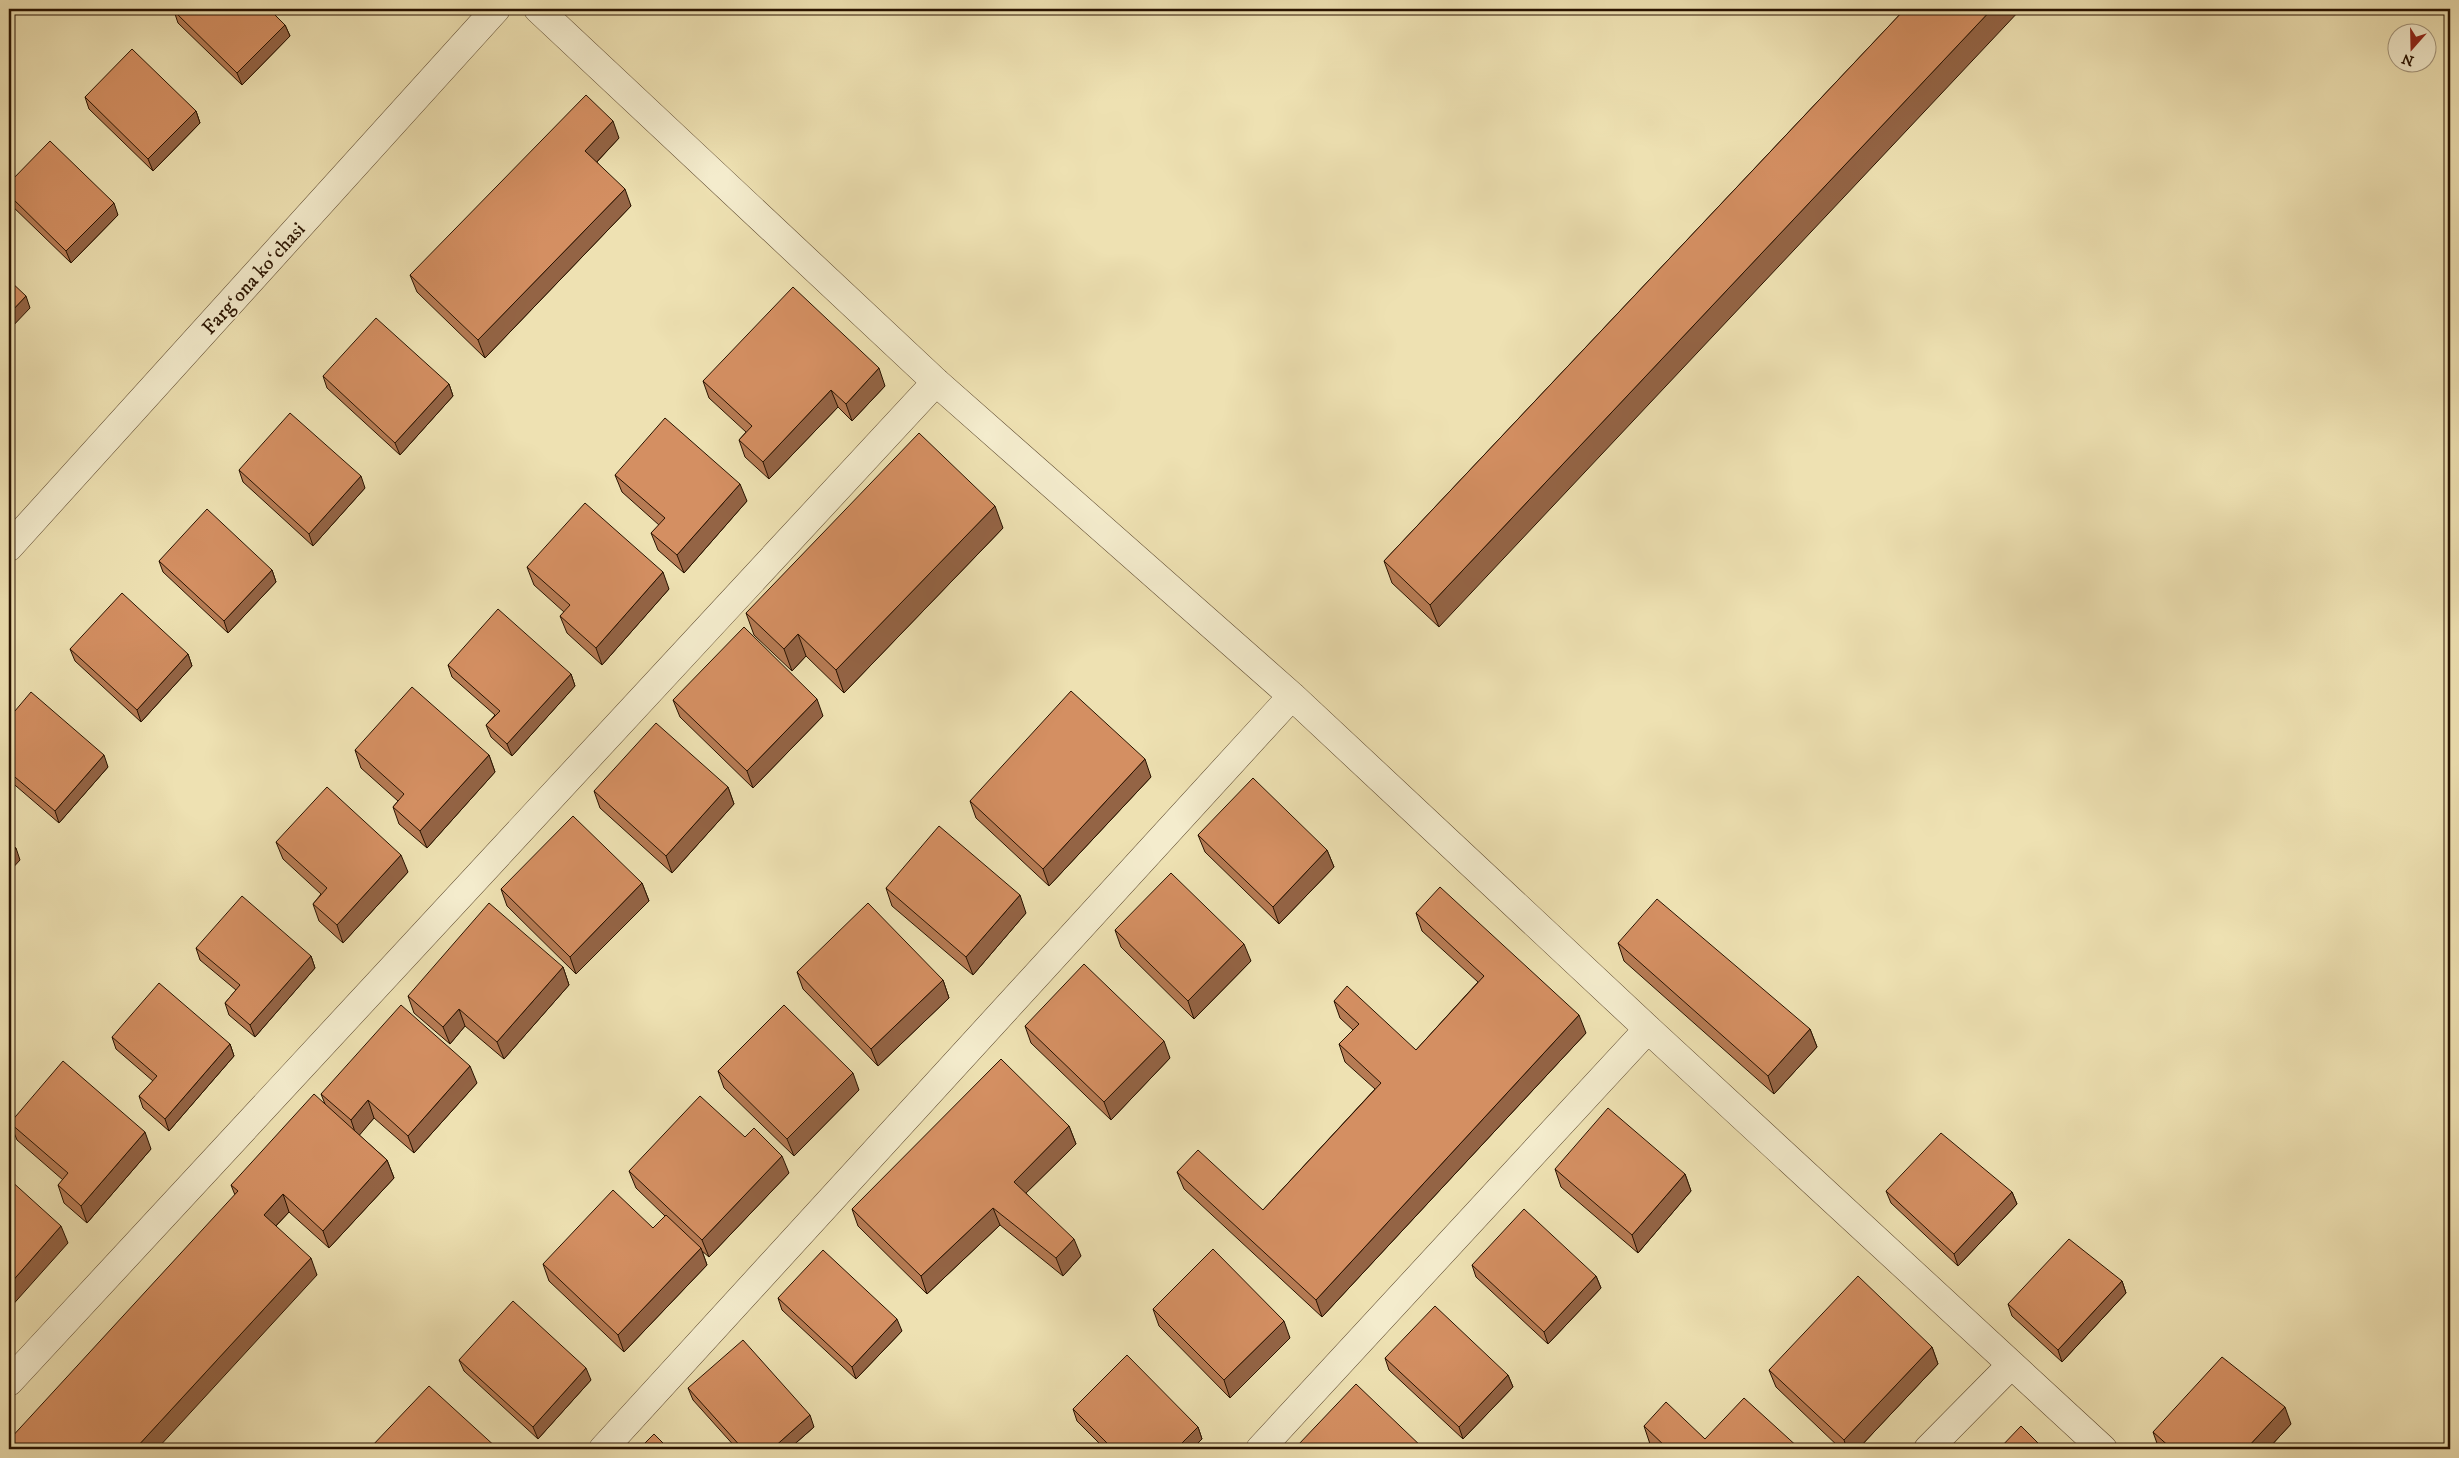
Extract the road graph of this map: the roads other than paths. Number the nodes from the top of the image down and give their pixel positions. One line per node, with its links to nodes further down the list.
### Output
1 (496, 9): 4 (street, Fargʻona koʻchasi)
2 (538, 9): 3 (street)
3 (936, 382): 5 (street); 8 (street)
4 (9, 546)
5 (1292, 696): 6 (street); 9 (street)
6 (1648, 1029): 7 (street); 10 (street)
7 (2011, 1365): 11 (street); 12 (street)
8 (9, 1382)
9 (603, 1449)
10 (1260, 1449)
11 (1928, 1449)
12 (2103, 1449)

